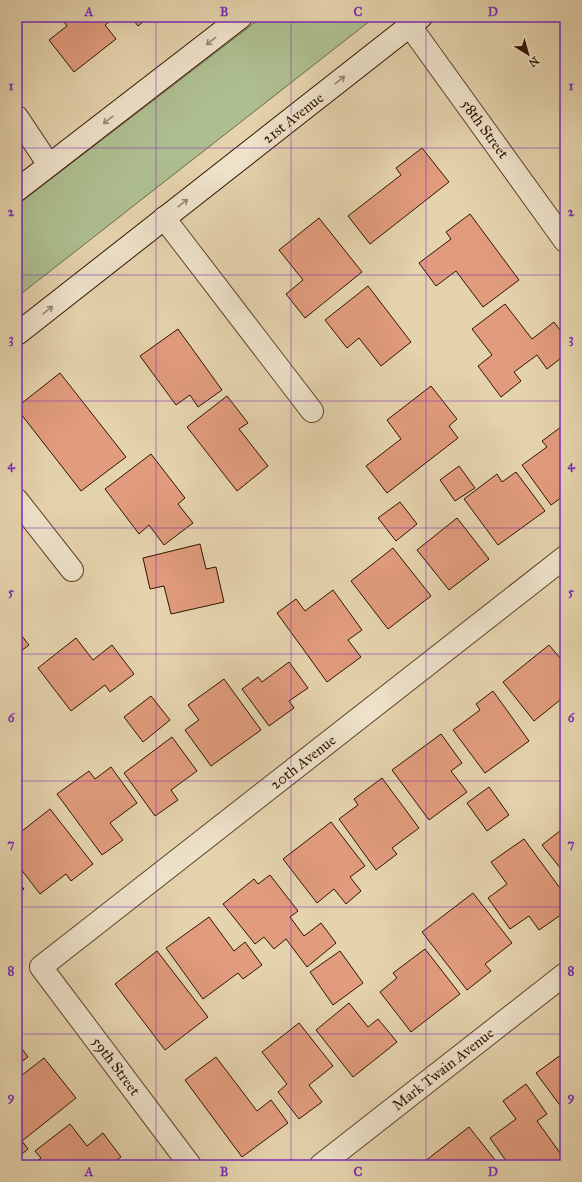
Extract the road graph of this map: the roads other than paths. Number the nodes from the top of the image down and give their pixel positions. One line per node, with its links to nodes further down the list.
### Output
1 (241, 17): 4 (street, one-way to 4)
2 (412, 20): 6 (street, 21st Avenue, one-way to 2); 7 (street, 58th Street)
3 (17, 117): 4 (street)
4 (49, 165): 5 (street)
5 (17, 190)
6 (164, 218): 8 (street, 21st Avenue, one-way to 6); 9 (street)
7 (565, 241)
8 (17, 334)
9 (312, 410)
10 (17, 500): 12 (street)
11 (565, 557): 13 (street, 20th Avenue)
12 (72, 570)
13 (42, 967): 15 (street, 59th Street)
14 (565, 974): 16 (street, Mark Twain Avenue)
15 (190, 1165)
16 (321, 1165)

